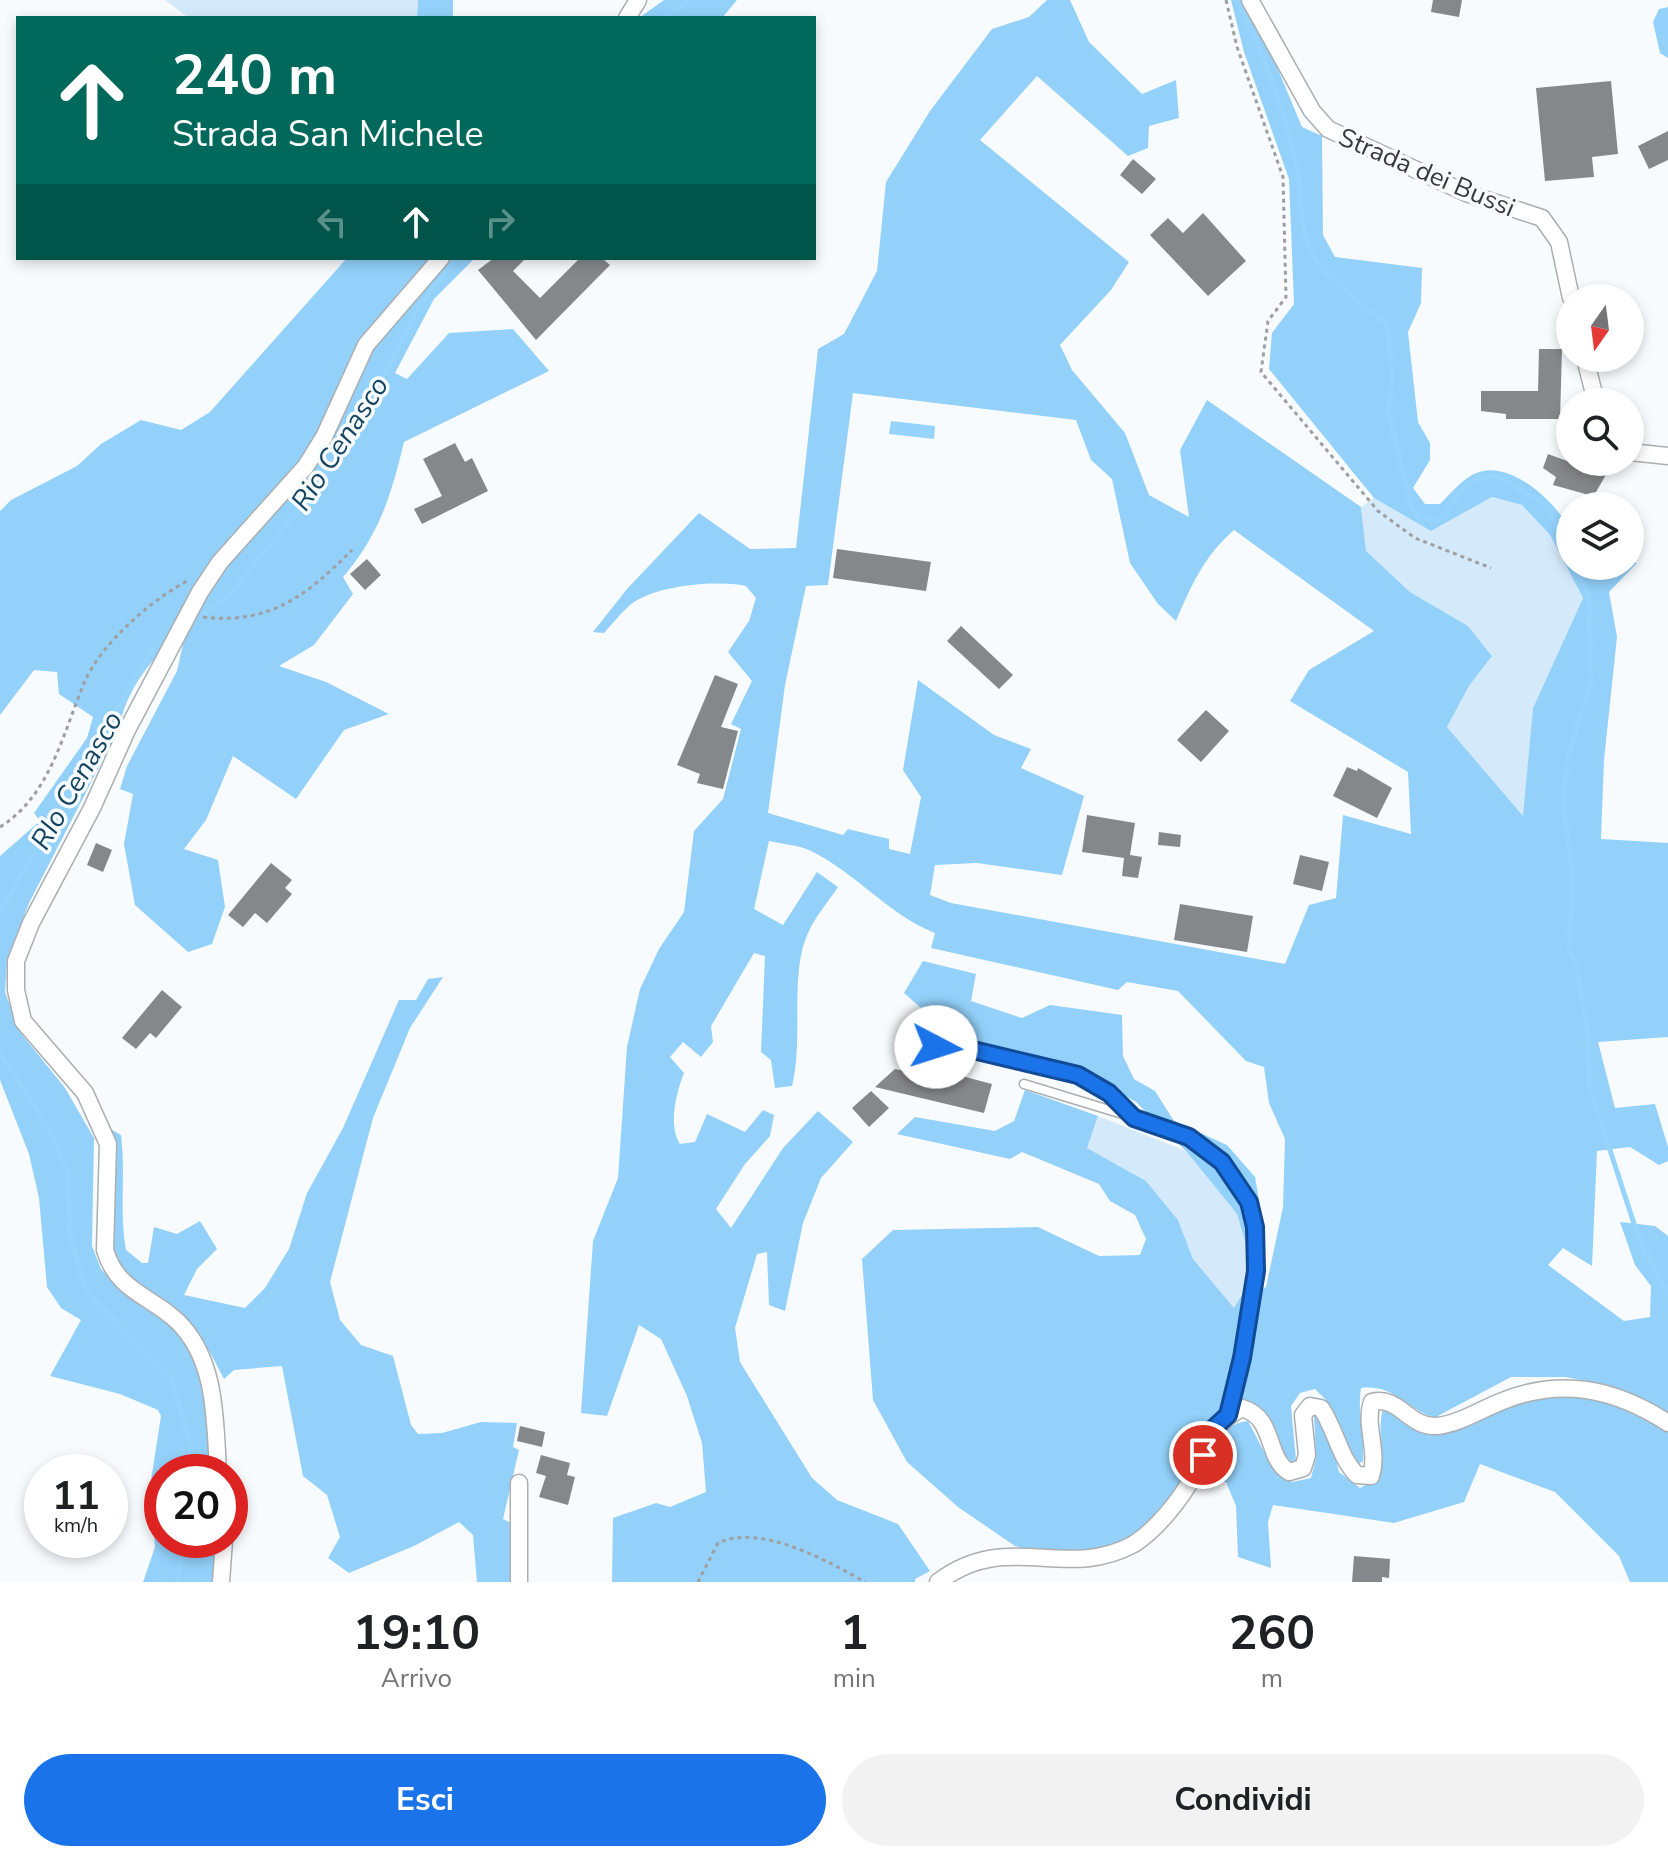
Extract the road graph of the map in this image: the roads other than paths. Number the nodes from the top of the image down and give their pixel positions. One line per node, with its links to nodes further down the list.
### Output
1 (1250, 0): 3 (street, Strada dei Bussi)
2 (439, 260): 11 (street)
3 (1568, 284)
4 (1644, 453): 5 (street)
5 (1668, 456)
6 (915, 1061): 8 (lane)
7 (1024, 1084): 8 (lane)
8 (1134, 1118): 9 (lane)
9 (1228, 1415): 10 (street); 16 (street)
10 (1668, 1423)
11 (217, 1454)
12 (519, 1483): 15 (street)
13 (223, 1558): 14 (street)
14 (221, 1582)
15 (519, 1582)
16 (938, 1582)

